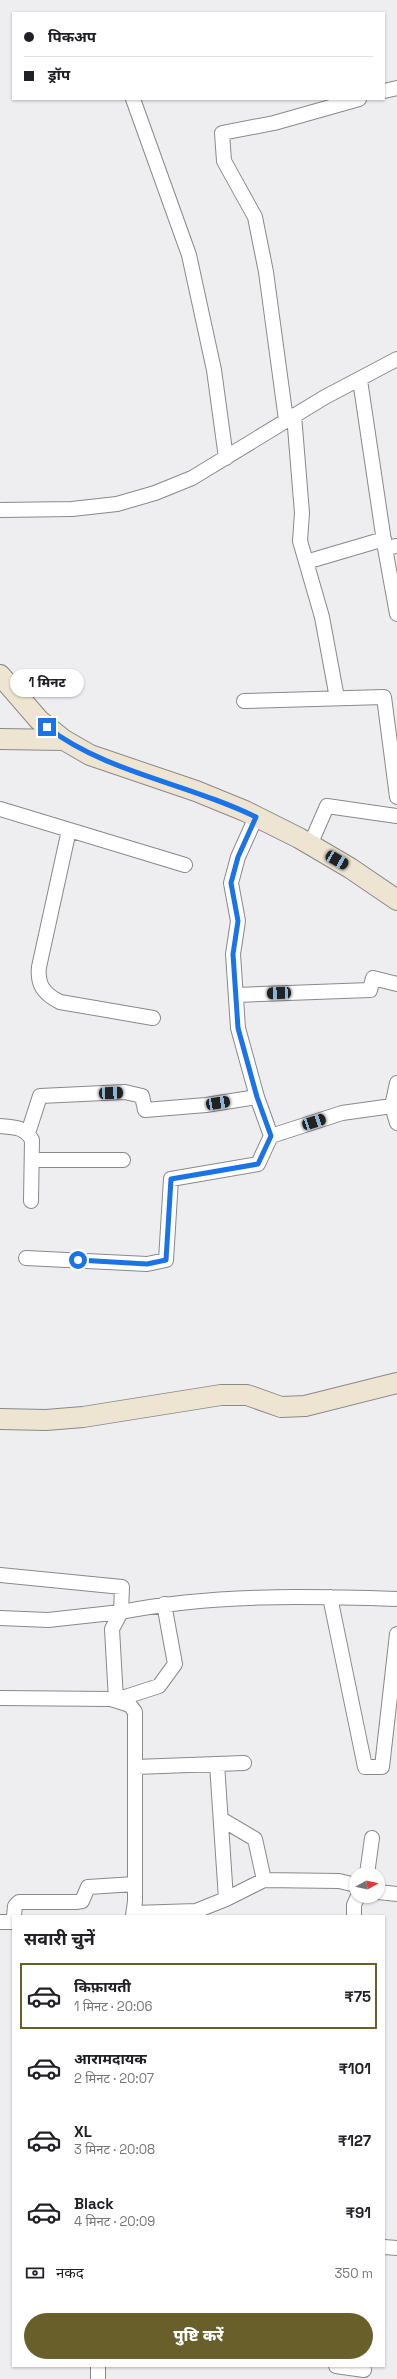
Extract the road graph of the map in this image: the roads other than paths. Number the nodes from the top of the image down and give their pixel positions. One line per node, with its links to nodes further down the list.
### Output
1 (397, 88): 2 (street)
2 (385, 91)
3 (133, 100): 8 (street)
4 (355, 100): 7 (street)
5 (397, 359): 6 (street)
6 (360, 380): 7 (street); 10 (street)
7 (290, 418): 8 (street); 11 (street)
8 (226, 458): 9 (street)
9 (0, 510)
10 (389, 544): 11 (street); 12 (street)
11 (306, 562): 14 (street)
12 (397, 614)
13 (0, 676): 17 (street)
14 (337, 698): 15 (street); 18 (street)
15 (244, 701)
16 (0, 739): 17 (street)
17 (64, 740): 21 (street)
18 (397, 797)
19 (0, 809): 22 (street)
20 (397, 816): 23 (street)
21 (256, 817): 23 (street); 27 (street)
22 (69, 830): 24 (street); 28 (street)
23 (310, 845): 25 (street)
24 (185, 865)
25 (397, 900)
26 (397, 984): 27 (street)
27 (236, 995): 30 (street)
28 (153, 1018)
29 (397, 1083): 31 (street)
30 (257, 1097): 34 (street); 35 (street)
31 (392, 1106): 32 (street); 35 (street)
32 (397, 1123)
33 (0, 1126): 34 (street)
34 (28, 1133): 36 (street)
35 (271, 1136): 39 (street)
36 (32, 1160): 37 (street); 38 (street)
37 (123, 1160)
38 (31, 1201)
39 (26, 1258)
40 (397, 1384): 41 (street)
41 (0, 1419)
42 (0, 1575): 46 (street)
43 (330, 1596): 44 (street); 45 (street); 48 (street)
44 (397, 1599)
45 (164, 1604): 46 (street); 50 (street)
46 (121, 1612): 47 (street); 50 (street)
47 (0, 1618)
48 (397, 1634)
49 (0, 1698): 50 (street)
50 (116, 1700): 53 (street)
51 (244, 1763): 52 (street)
52 (217, 1764): 53 (street); 54 (street)
53 (135, 1767): 58 (street)
54 (220, 1819): 57 (street); 62 (street)
55 (372, 1838): 56 (street)
56 (368, 1867)
57 (264, 1880): 59 (street); 62 (street)
58 (135, 1884): 64 (street); 65 (street)
59 (349, 1884)
60 (385, 1893): 61 (street)
61 (397, 1894)
62 (226, 1899): 64 (street)
63 (355, 1903): 66 (street)
64 (134, 1914)
65 (14, 1915)
66 (354, 1915)
67 (0, 1922): 68 (street)
68 (12, 1922)
69 (385, 2247): 70 (street)
70 (397, 2248)
71 (98, 2367): 74 (street)
72 (341, 2367): 73 (street)
73 (364, 2372)
74 (98, 2379)

